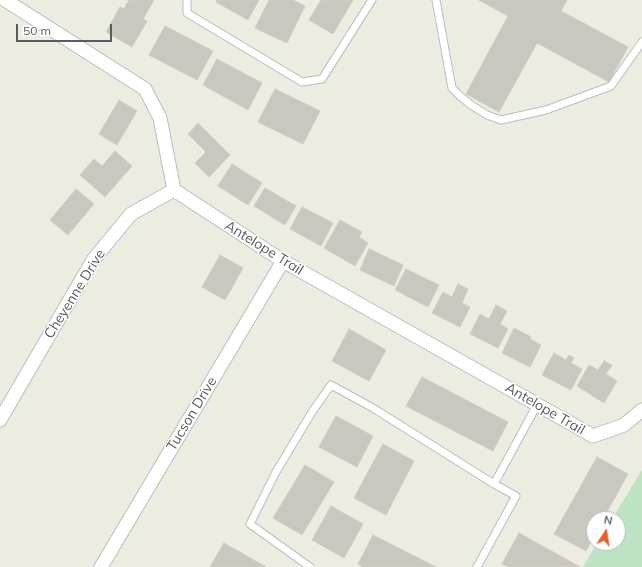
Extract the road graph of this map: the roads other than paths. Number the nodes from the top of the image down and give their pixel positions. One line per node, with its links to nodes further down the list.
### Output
1 (5, 0): 6 (street)
2 (187, 0): 3 (lane)
3 (372, 0)
4 (436, 0): 5 (lane)
5 (642, 42)
6 (174, 190): 7 (street, Antelope Trail); 10 (street, Cheyenne Drive)
7 (283, 261): 8 (street, Antelope Trail); 12 (street, Tucson Drive)
8 (537, 405): 9 (street, Antelope Trail); 11 (lane)
9 (642, 410)
10 (0, 420)
11 (494, 484): 13 (lane); 14 (lane)
12 (101, 567)
13 (310, 567)
14 (477, 567)

